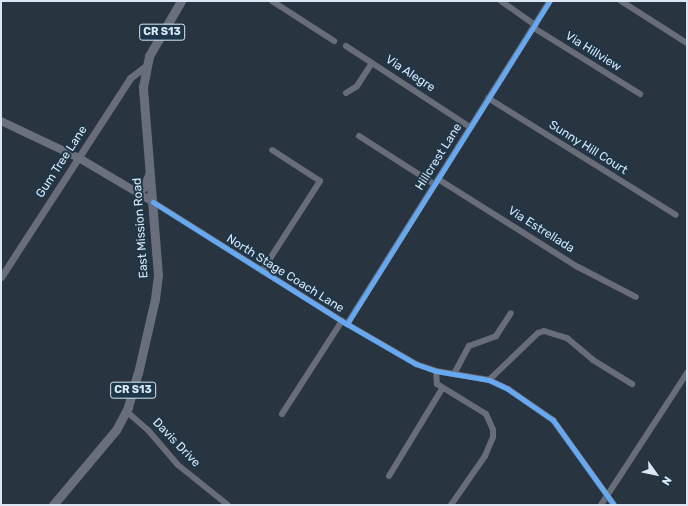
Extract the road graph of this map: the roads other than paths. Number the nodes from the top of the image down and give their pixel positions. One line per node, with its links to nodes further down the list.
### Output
1 (182, 1): 11 (main road, East Mission Road / CR S13)
2 (272, 1): 7 (street)
3 (501, 1): 6 (street, Via Hillview)
4 (550, 1): 6 (street, Hillcrest Lane)
5 (621, 1): 8 (street)
6 (535, 26): 13 (street, Via Hillview); 14 (street, Hillcrest Lane)
7 (334, 41)
8 (687, 43)
9 (346, 46): 10 (street)
10 (372, 62): 12 (street, Via Alegre); 16 (street, Via Alegre)
11 (147, 65): 19 (street, Gum Tree Lane); 20 (main road, East Mission Road / CR S13)
12 (346, 93)
13 (640, 94)
14 (488, 98): 16 (street, Hillcrest Lane); 24 (street, Sunny Hill Court)
15 (1, 121): 19 (main road, North Stage Coach Lane)
16 (470, 127): 21 (street, Hillcrest Lane)
17 (359, 136): 21 (street, Via Estrellada)
18 (272, 150): 25 (street)
19 (79, 158): 22 (main road, North Stage Coach Lane); 26 (street, Gum Tree Lane)
20 (150, 174): 22 (main road); 23 (main road, East Mission Road / CR S13)
21 (436, 181): 27 (street, Via Estrellada); 29 (street, Hillcrest Lane)
22 (137, 193): 23 (main road, North Stage Coach Lane)
23 (153, 202): 25 (street, North Stage Coach Lane); 36 (main road, East Mission Road / CR S13)
24 (676, 215)
25 (262, 271): 29 (street, North Stage Coach Lane)
26 (1, 277)
27 (636, 297)
28 (511, 313): 32 (street)
29 (344, 322): 30 (street, North Stage Coach Lane); 37 (street, Hillcrest Lane)
30 (436, 371): 32 (street, North Stage Coach Lane); 35 (street)
31 (687, 373): 39 (street)
32 (454, 374): 33 (street, North Stage Coach Lane)
33 (489, 380): 34 (street); 39 (street, North Stage Coach Lane)
34 (632, 384)
35 (442, 389): 38 (street); 42 (street)
36 (126, 411): 40 (main road, East Mission Road / CR S13); 41 (street, Davis Drive)
37 (282, 414)
38 (389, 476)
39 (607, 496): 43 (street); 44 (street, North Stage Coach Lane)
40 (53, 505)
41 (228, 505)
42 (451, 505)
43 (601, 505)
44 (614, 505)

